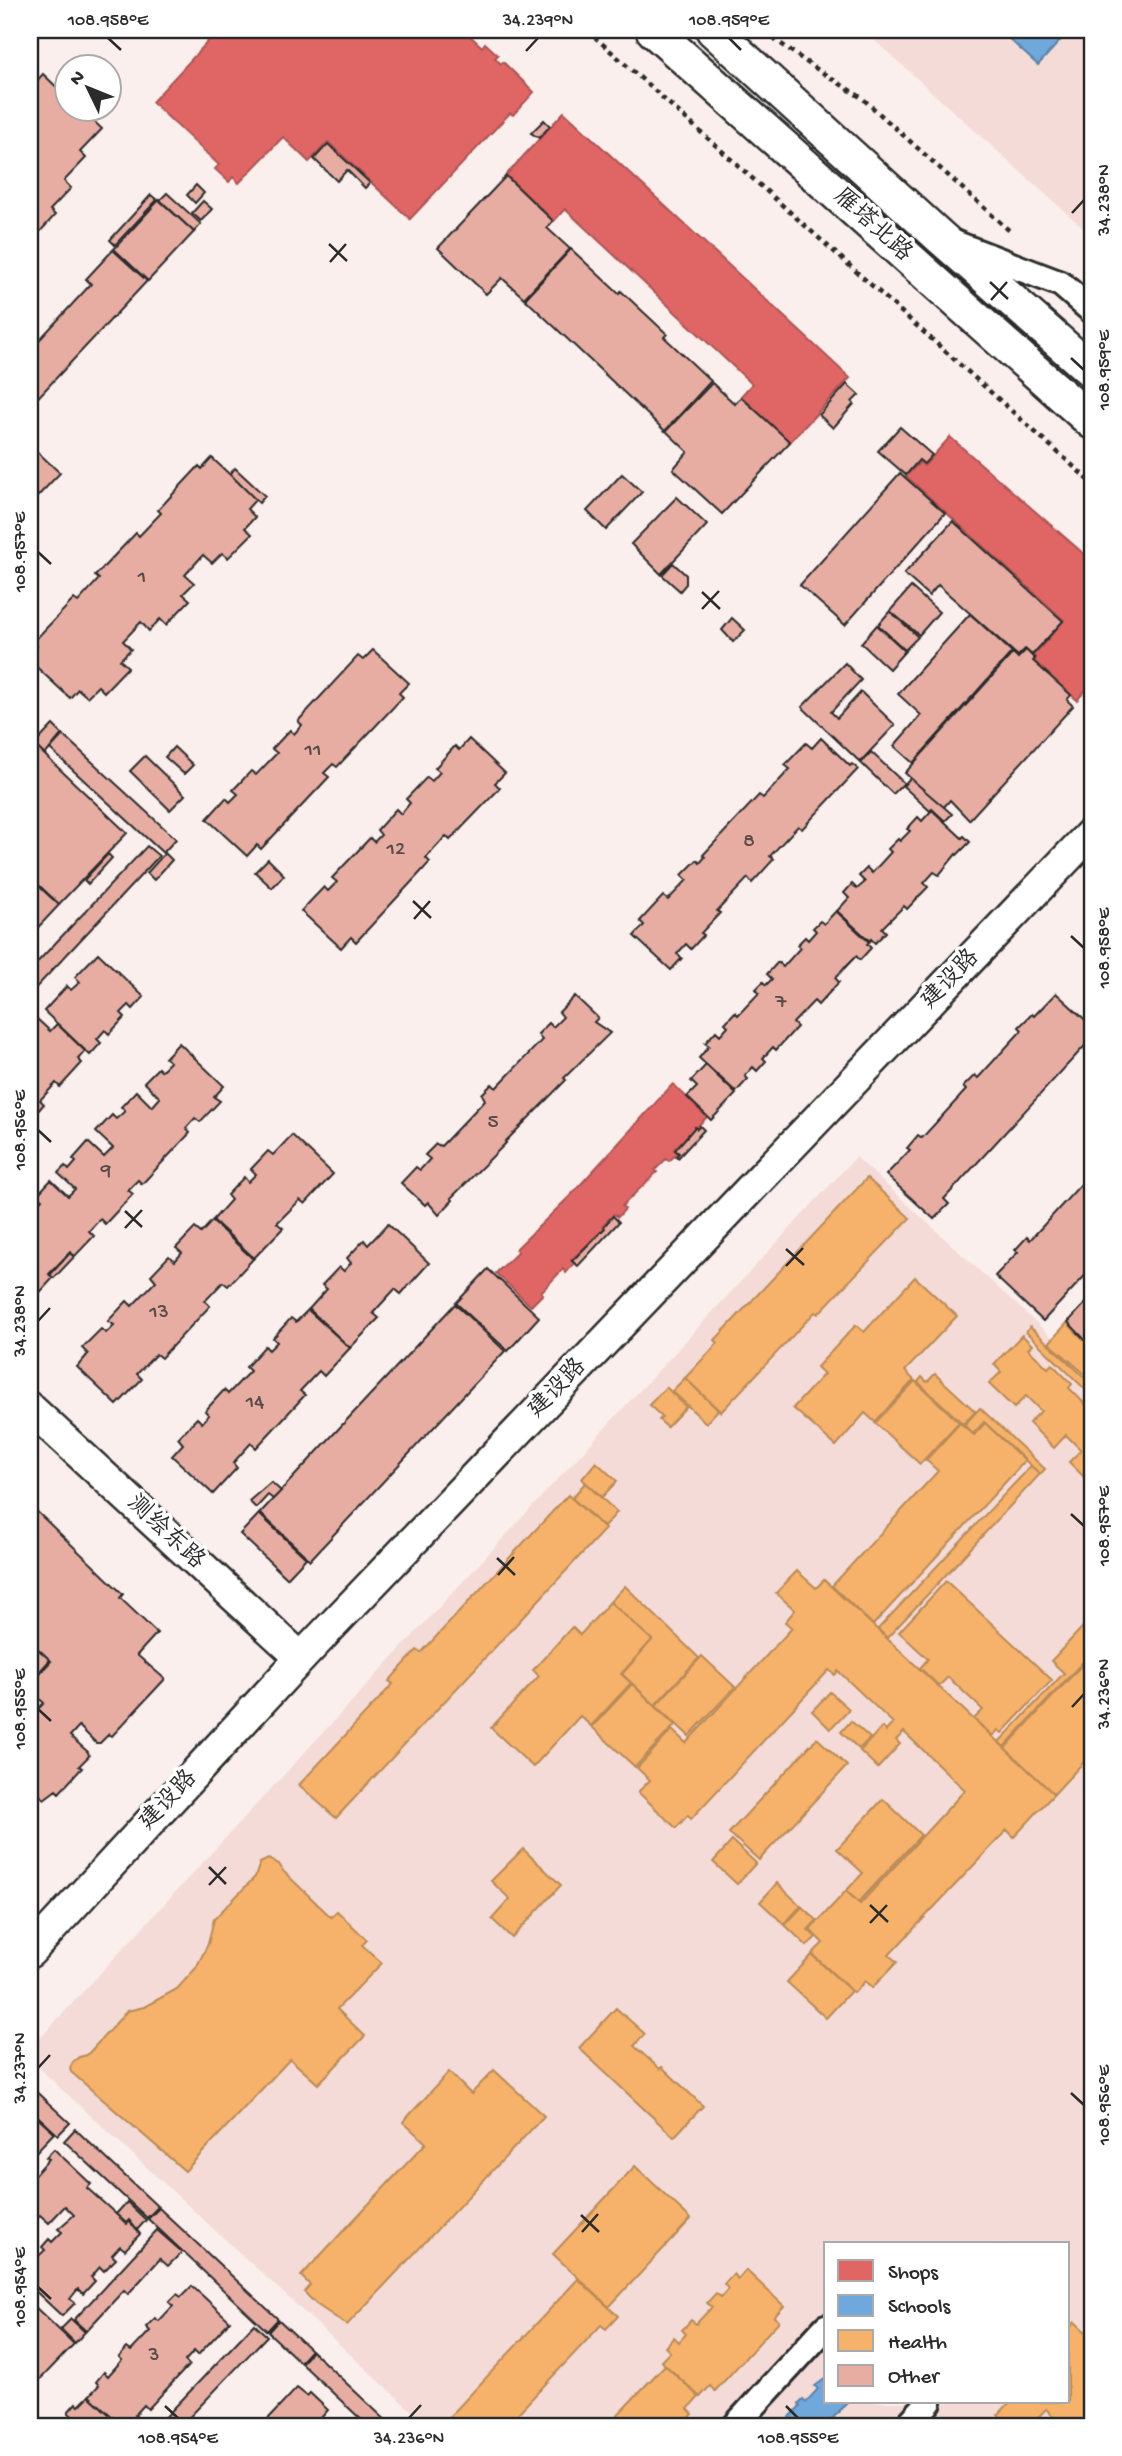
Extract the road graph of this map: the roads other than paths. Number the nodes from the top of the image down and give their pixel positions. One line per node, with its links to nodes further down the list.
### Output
1 (653, 30): 6 (main road, 雁塔北路)
2 (713, 30): 3 (main road, 雁塔北路)
3 (940, 237): 4 (street); 5 (main road, 雁塔北路)
4 (1092, 312)
5 (1092, 371)
6 (1092, 422)
7 (1092, 832): 9 (street, 建设路)
8 (30, 1408): 9 (street, 测绘东路)
9 (301, 1658): 10 (street, 建设路)
10 (30, 1952)
11 (824, 2330): 13 (street)
12 (927, 2404): 14 (street)
13 (735, 2426)
14 (906, 2426)

